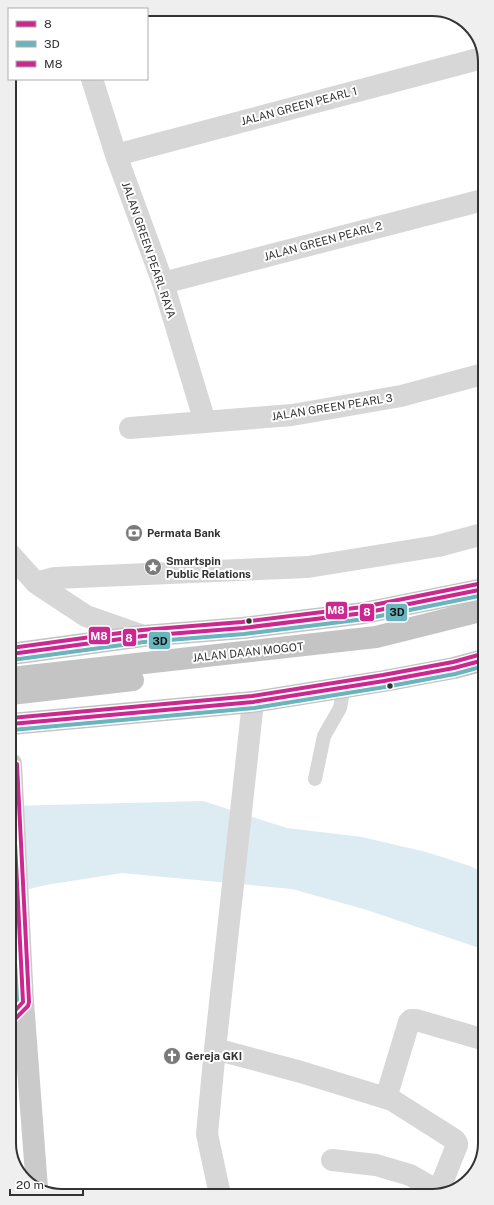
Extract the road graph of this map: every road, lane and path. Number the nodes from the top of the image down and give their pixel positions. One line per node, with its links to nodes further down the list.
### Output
1 (478, 59): 3 (street, JALAN GREEN PEARL 1)
2 (92, 80): 3 (street, JALAN GREEN PEARL RAYA)
3 (116, 154): 5 (street, JALAN GREEN PEARL RAYA)
4 (478, 201): 5 (street, JALAN GREEN PEARL 2)
5 (163, 283): 7 (street, JALAN GREEN PEARL RAYA)
6 (478, 375): 7 (street, JALAN GREEN PEARL 3)
7 (204, 422): 8 (street, JALAN GREEN PEARL 3)
8 (130, 428)
9 (478, 536): 11 (street)
10 (16, 561): 11 (street)
11 (36, 583): 15 (street)
12 (478, 590): 15 (highway)
13 (478, 612): 18 (highway, JALAN DAAN MOGOT)
14 (478, 627): 20 (highway, JALAN DAAN MOGOT)
15 (143, 636): 16 (highway)
16 (16, 653)
17 (478, 661): 19 (highway)
18 (16, 677)
19 (344, 687): 22 (highway); 25 (lane)
20 (16, 694)
21 (16, 702): 23 (highway)
22 (253, 702): 23 (highway); 29 (street)
23 (42, 721): 24 (highway)
24 (16, 724)
25 (315, 779)
26 (16, 856): 27 (main road)
27 (17, 1008): 32 (main road)
28 (478, 1038): 30 (street)
29 (215, 1049): 30 (street); 33 (street)
30 (386, 1098): 35 (street)
31 (332, 1160): 34 (street)
32 (36, 1180)
33 (219, 1189)
34 (433, 1189)
35 (439, 1189)

